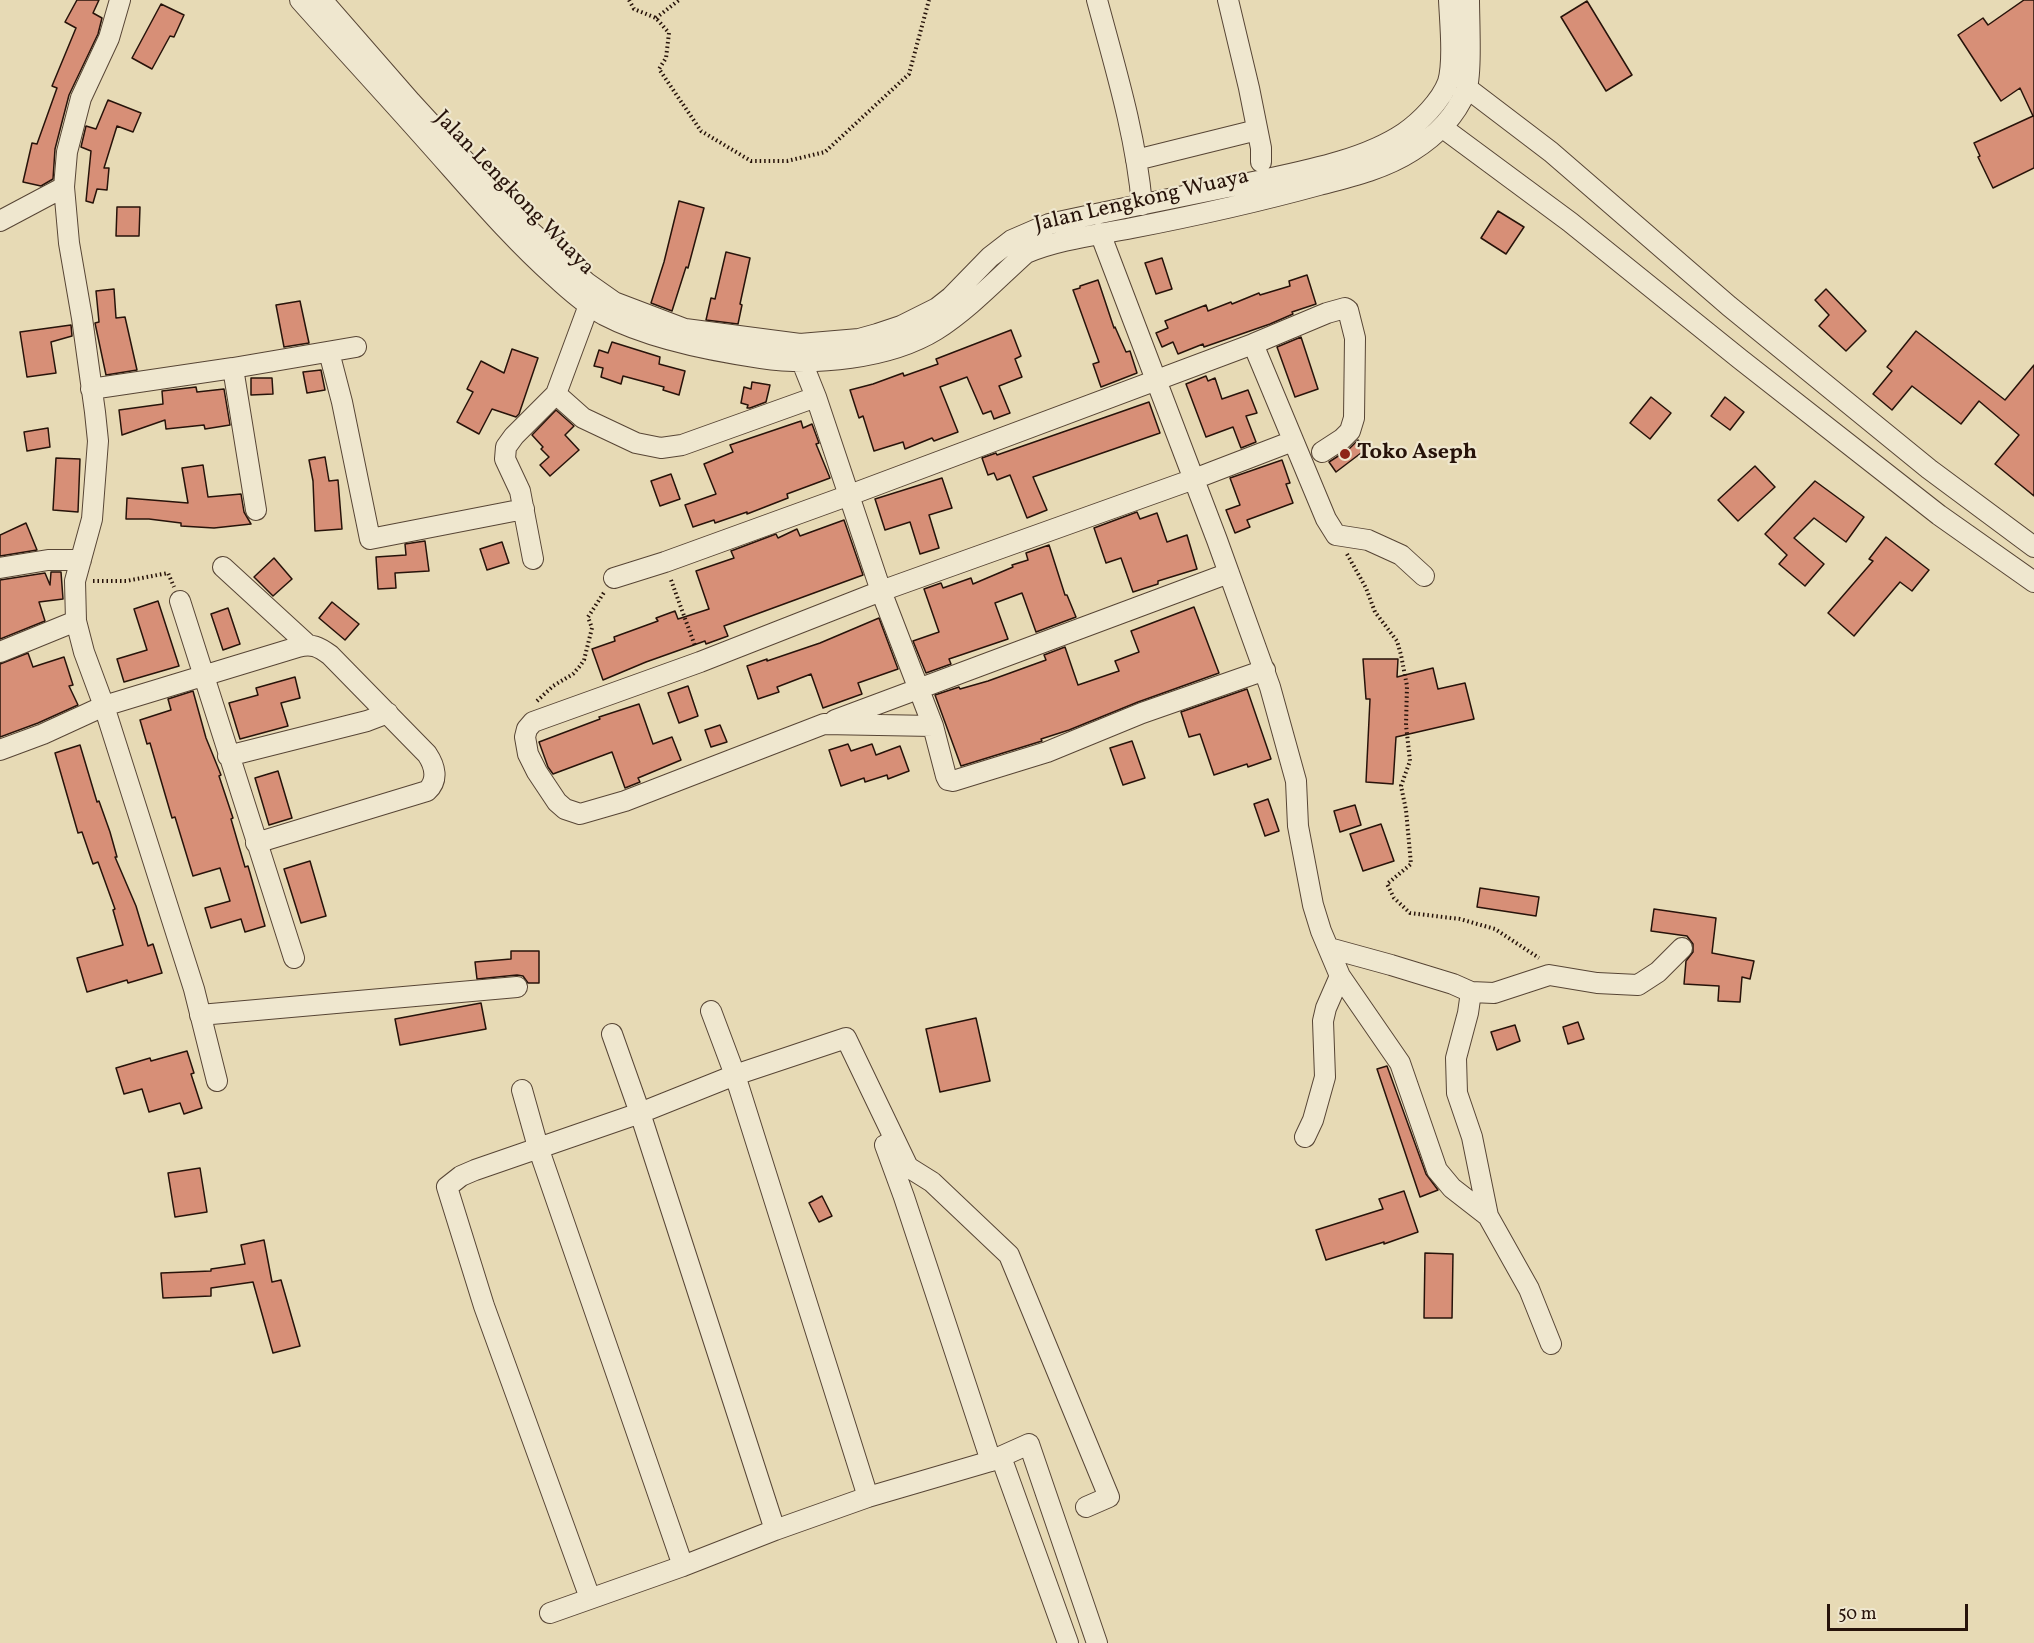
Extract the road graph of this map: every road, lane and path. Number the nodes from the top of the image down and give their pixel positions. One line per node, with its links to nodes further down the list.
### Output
1 (120, 0): 17 (street)
2 (300, 0): 21 (street, Jalan Lengkong Wuaya)
3 (322, 0): 25 (street, Jalan Lengkong Wuaya)
4 (629, 0): 11 (path)
5 (679, 0): 11 (path)
6 (929, 0): 11 (path)
7 (1097, 0): 15 (street)
8 (1228, 0): 14 (street)
9 (1449, 0): 18 (street, Jalan Lengkong Wuaya)
10 (1469, 0): 12 (street, Jalan Lengkong Wuaya)
11 (656, 18)
12 (1467, 88): 13 (street, Jalan Lengkong Wuaya); 38 (street)
13 (1443, 128): 20 (street, Jalan Lengkong Wuaya); 48 (street)
14 (1257, 130): 15 (street); 16 (street)
15 (1136, 160): 18 (street)
16 (1262, 162)
17 (64, 187): 19 (street); 28 (street)
18 (1142, 204): 25 (street, Jalan Lengkong Wuaya)
19 (0, 220)
20 (1100, 233): 25 (street, Jalan Lengkong Wuaya); 27 (street)
21 (589, 305): 25 (street, Jalan Lengkong Wuaya); 29 (street)
22 (1253, 344): 27 (street); 31 (street); 32 (street)
23 (356, 347): 24 (street)
24 (329, 352): 26 (street); 35 (street)
25 (801, 353): 30 (street)
26 (232, 368): 28 (street); 36 (street)
27 (1156, 380): 33 (street); 34 (street)
28 (91, 389): 40 (street)
29 (556, 394): 30 (street); 35 (street)
30 (816, 397): 34 (street)
31 (1293, 441): 33 (street); 37 (street)
32 (1322, 452)
33 (1194, 479): 44 (street); 49 (street)
34 (848, 496): 41 (street); 49 (street)
35 (524, 509): 39 (street)
36 (256, 510)
37 (1336, 536): 45 (street); 69 (path)
38 (2034, 548)
39 (533, 559)
40 (81, 560): 43 (street); 47 (street)
41 (665, 562): 46 (street); 54 (path)
42 (223, 567): 52 (street)
43 (0, 568)
44 (1229, 573): 55 (street); 57 (street)
45 (1424, 576)
46 (614, 578): 60 (path)
47 (75, 581): 50 (path); 51 (street)
48 (2034, 582)
49 (881, 591): 54 (street); 57 (street)
50 (180, 601): 56 (street)
51 (76, 621): 53 (street); 58 (street)
52 (307, 644): 56 (street); 59 (street)
53 (0, 652)
54 (700, 662): 60 (street)
55 (1265, 670): 62 (street); 66 (street)
56 (205, 677): 58 (street); 64 (street)
57 (919, 689): 61 (street); 62 (street)
58 (104, 706): 63 (street); 74 (street)
59 (388, 713): 64 (street); 65 (street)
60 (533, 723): 61 (street)
61 (824, 724): 62 (street)
62 (933, 726)
63 (0, 750)
64 (228, 756): 65 (street)
65 (256, 843): 68 (street)
66 (1329, 948): 70 (street); 72 (street)
67 (1682, 948): 72 (street)
68 (294, 958)
69 (1544, 962)
70 (1340, 976): 81 (street); 83 (street)
71 (517, 987): 74 (street)
72 (1471, 992): 83 (street)
73 (711, 1011): 77 (street)
74 (200, 1015): 78 (street)
75 (612, 1034): 80 (street)
76 (846, 1038): 77 (street); 85 (street); 87 (street)
77 (735, 1075): 80 (street); 86 (street)
78 (218, 1081)
79 (522, 1090): 82 (street)
80 (640, 1113): 82 (street); 88 (street)
81 (1305, 1137)
82 (538, 1147): 89 (street); 90 (street)
83 (1488, 1216): 84 (street)
84 (1551, 1344)
85 (996, 1459): 86 (street); 92 (street); 93 (street)
86 (868, 1497): 88 (street)
87 (1086, 1507)
88 (775, 1530): 89 (street)
89 (683, 1566): 90 (street)
90 (590, 1598): 91 (street)
91 (550, 1613)
92 (1068, 1643)
93 (1097, 1643)

